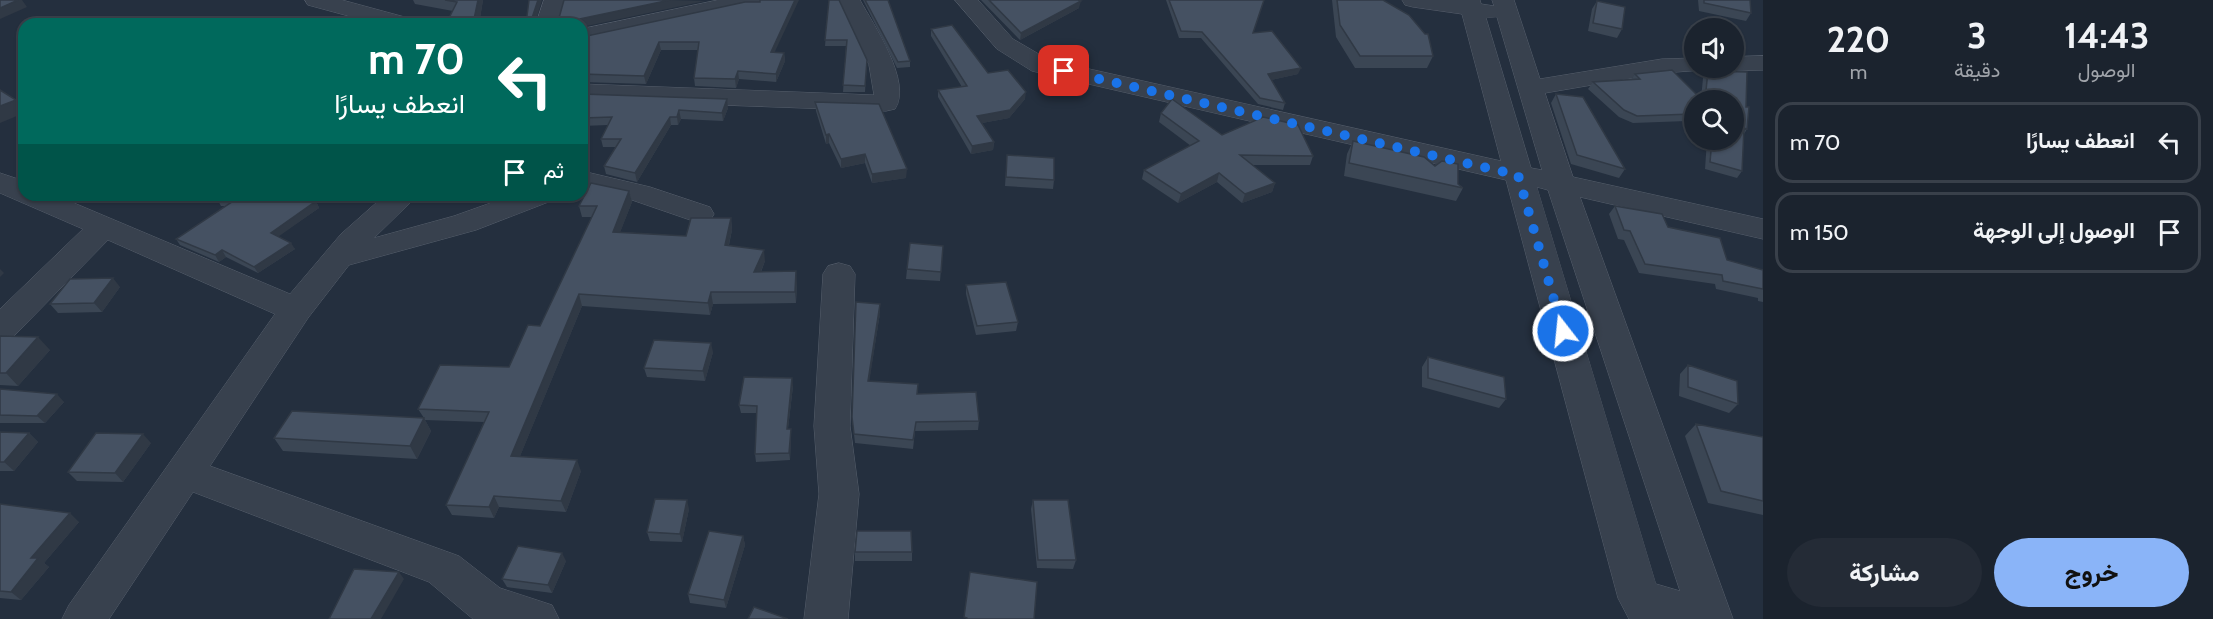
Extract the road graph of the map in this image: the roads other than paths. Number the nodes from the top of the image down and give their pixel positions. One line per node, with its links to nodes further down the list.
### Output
1 (316, 0): 9 (street)
2 (555, 0): 10 (street)
3 (750, 0): 11 (street)
4 (849, 0): 16 (street)
5 (966, 0): 17 (street)
6 (1413, 0): 7 (street)
7 (1470, 5): 8 (street); 17 (street)
8 (1505, 7): 15 (street)
9 (383, 18)
10 (550, 18)
11 (588, 35)
12 (1684, 65): 15 (street)
13 (1744, 65): 14 (street)
14 (1763, 66)
15 (1530, 88): 20 (street)
16 (588, 92)
17 (1518, 175): 20 (street); 33 (street)
18 (588, 181): 25 (street)
19 (0, 182): 21 (street)
20 (1561, 185): 27 (street); 38 (street)
21 (18, 190)
22 (44, 201): 26 (street)
23 (395, 201): 28 (street)
24 (525, 201): 28 (street)
25 (699, 214)
26 (103, 227): 30 (street); 31 (street)
27 (1763, 229)
28 (338, 258): 30 (street)
29 (839, 274): 36 (street)
30 (297, 310): 32 (street)
31 (0, 329)
32 (185, 473): 34 (street); 35 (street)
33 (1647, 608): 37 (street)
34 (84, 619)
35 (537, 619)
36 (826, 619)
37 (1705, 619)
38 (1711, 619)

